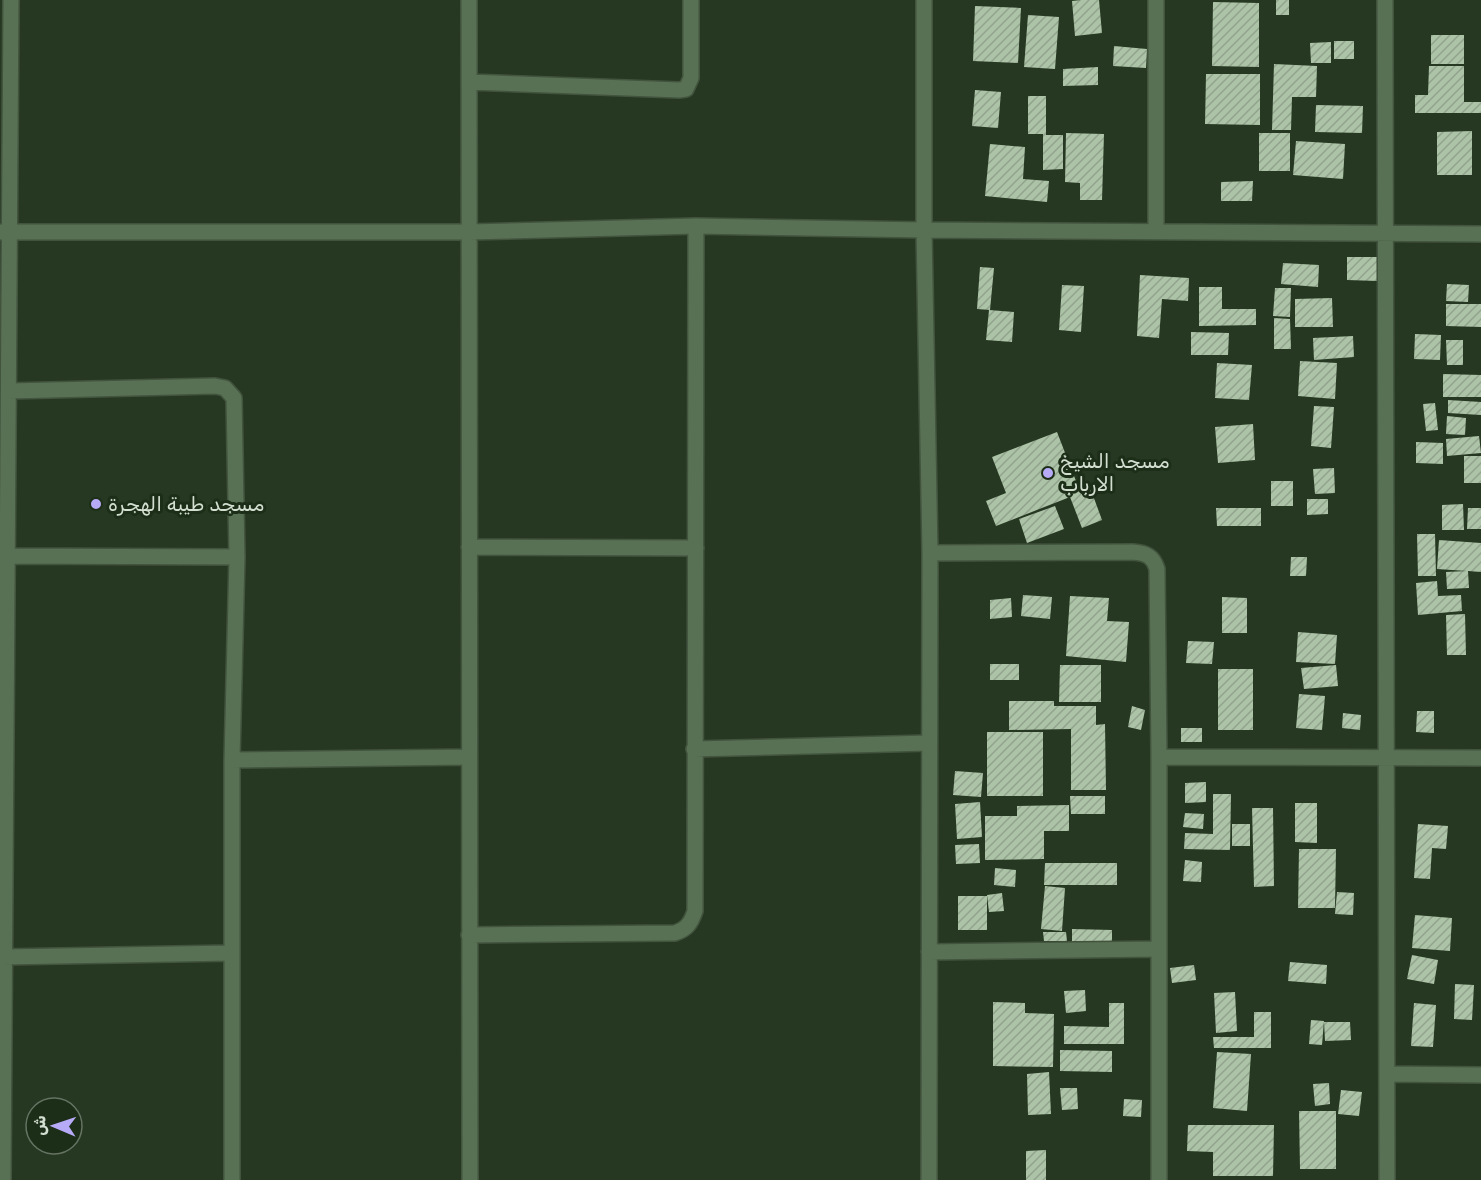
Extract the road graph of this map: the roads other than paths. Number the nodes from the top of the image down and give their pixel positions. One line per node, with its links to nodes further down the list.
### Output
1 (11, 0): 11 (street)
2 (469, 0): 7 (street)
3 (691, 0): 7 (street)
4 (924, 0): 9 (street)
5 (1156, 0): 10 (street)
6 (1385, 0): 13 (street)
7 (469, 82): 12 (street)
8 (696, 226): 9 (street); 12 (street); 17 (street)
9 (924, 230): 10 (street); 18 (street)
10 (1156, 231): 13 (street)
11 (5, 232): 12 (street); 15 (street)
12 (469, 232): 16 (street)
13 (1385, 233): 14 (street); 26 (street)
14 (1481, 234)
15 (9, 391): 19 (street); 20 (street)
16 (469, 547): 17 (street); 24 (street)
17 (696, 548): 22 (street)
18 (930, 553): 21 (street); 25 (street)
19 (7, 556): 20 (street); 23 (street)
20 (237, 557): 28 (street)
21 (929, 742): 22 (street); 31 (street)
22 (694, 749): 29 (street)
23 (3, 754): 33 (street)
24 (469, 757): 28 (street); 29 (street)
25 (1159, 757): 26 (street); 30 (street)
26 (1386, 758): 27 (street); 34 (street)
27 (1481, 758)
28 (232, 760): 32 (street)
29 (469, 935): 38 (street)
30 (1159, 949): 31 (street); 40 (street)
31 (929, 952): 39 (street)
32 (231, 953): 33 (street); 37 (street)
33 (3, 957): 36 (street)
34 (1387, 1074): 35 (street); 41 (street)
35 (1481, 1075)
36 (3, 1180)
37 (232, 1180)
38 (470, 1180)
39 (929, 1180)
40 (1159, 1180)
41 (1387, 1180)

